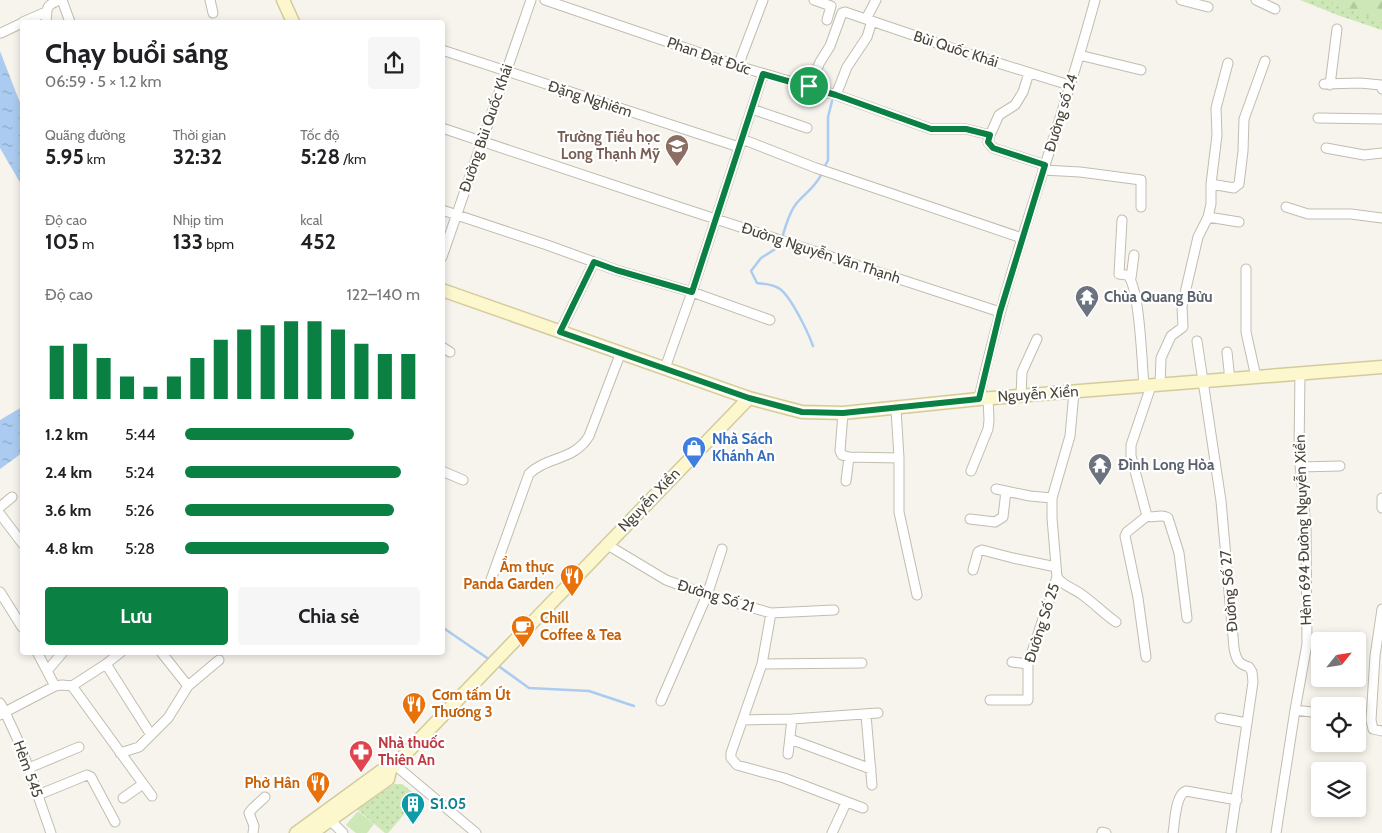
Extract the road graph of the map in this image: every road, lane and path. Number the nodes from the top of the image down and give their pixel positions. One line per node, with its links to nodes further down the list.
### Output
1 (60, 0): 14 (street); 18 (street)
2 (210, 0): 15 (street)
3 (282, 0): 19 (main road)
4 (531, 0): 31 (street, Đường Bùi Quốc Khái)
5 (544, 0): 29 (street, Phan Đạt Đức)
6 (763, 0): 29 (street)
7 (814, 0): 20 (street)
8 (876, 0): 21 (street)
9 (1094, 0): 26 (street, Đường số 24)
10 (1181, 0): 12 (street)
11 (1256, 0): 13 (street)
12 (1208, 7)
13 (1275, 9)
14 (46, 12): 16 (street); 17 (street)
15 (213, 13)
16 (29, 20)
17 (46, 20)
18 (69, 20)
19 (292, 20)
20 (827, 20)
21 (869, 20): 32 (street, Bùi Quốc Khái); 36 (street, Bùi Quốc Khái); 37 (street)
22 (20, 24): 24 (street)
23 (1337, 29): 34 (street)
24 (1, 33)
25 (445, 51): 31 (street, Đặng Nghiêm)
26 (1080, 54): 30 (street); 35 (street, Đường số 24)
27 (1265, 61): 49 (street)
28 (1228, 63): 49 (street)
29 (738, 66): 33 (street, Phan Đạt Đức)
30 (1141, 70)
31 (506, 72): 44 (street, Đường Bùi Quốc Khái); 45 (street, Đặng Nghiêm)
32 (1029, 73): 35 (street, Bùi Quốc Khái); 43 (street)
33 (763, 74): 36 (street, Phan Đạt Đức); 38 (street)
34 (1382, 84)
35 (1069, 85): 48 (street, Đường số 24)
36 (809, 86): 37 (street, Phan Đạt Đức)
37 (836, 95): 43 (street, Phan Đạt Đức)
38 (752, 109): 41 (street); 45 (street)
39 (1318, 118): 40 (street)
40 (1382, 119)
41 (807, 128)
42 (445, 129): 44 (street, Đường Nguyễn Văn Thạnh)
43 (990, 135): 48 (street)
44 (482, 141): 53 (street, Đường Bùi Quốc Khái); 55 (street, Đường Nguyễn Văn Thạnh)
45 (740, 143): 55 (street); 59 (street, Đặng Nghiêm)
46 (1326, 148): 47 (street)
47 (1382, 153)
48 (1044, 167): 51 (street); 59 (street, Đường số 24)
49 (1211, 184): 54 (street)
50 (1286, 207): 56 (street)
51 (1141, 208)
52 (445, 211): 53 (street)
53 (457, 215): 60 (street, Đường Bùi Quốc Khái); 62 (street)
54 (1208, 217): 58 (street); 80 (street)
55 (716, 218): 66 (street); 67 (street, Đường Nguyễn Văn Thạnh)
56 (1382, 218)
57 (1122, 220): 64 (street)
58 (1239, 222)
59 (1022, 238): 67 (street, Đường số 24)
60 (445, 249)
61 (1134, 255): 64 (street)
62 (594, 262): 66 (street); 69 (street)
63 (1246, 269): 77 (street)
64 (1130, 278): 80 (street)
65 (445, 292): 69 (main road)
66 (692, 292): 68 (street); 75 (street)
67 (1000, 312): 84 (street, Đường số 24)
68 (770, 320)
69 (560, 332): 72 (main road)
70 (1037, 339): 82 (street)
71 (1197, 341): 79 (street, Đường Số 27)
72 (621, 352): 75 (main road); 111 (street)
73 (1227, 352): 78 (street)
74 (1382, 366): 76 (main road, Nguyễn Xiển)
75 (666, 368): 83 (main road)
76 (1300, 374): 77 (main road, Nguyễn Xiển); 90 (street, Hẻm 694 Đường Nguyễn Xiển)
77 (1256, 378): 78 (main road, Nguyễn Xiển)
78 (1230, 380): 79 (main road, Nguyễn Xiển)
79 (1202, 382): 80 (main road, Nguyễn Xiển); 147 (street, Đường Số 27)
80 (1152, 386): 81 (main road, Nguyễn Xiển); 103 (street)
81 (1074, 392): 82 (main road, Nguyễn Xiển); 98 (street, Đường Số 25)
82 (1021, 396): 84 (main road, Nguyễn Xiển)
83 (749, 398): 86 (main road, Nguyễn Xiển); 106 (main road, Nguyễn Xiển)
84 (984, 399): 85 (main road, Nguyễn Xiển); 92 (street, Đường số 24)
85 (896, 409): 86 (main road, Nguyễn Xiển); 88 (street)
86 (843, 413): 87 (street)
87 (848, 457): 88 (street); 94 (street)
88 (899, 458): 114 (street)
89 (1340, 466): 90 (street)
90 (1300, 467): 139 (street, Hẻm 694 Đường Nguyễn Xiển)
91 (445, 472): 93 (street)
92 (971, 472)
93 (463, 480)
94 (846, 481)
95 (996, 488): 96 (street)
96 (1006, 491): 98 (street); 104 (street)
97 (12, 497): 100 (street)
98 (1052, 498): 108 (street, Đường Số 25)
99 (1382, 498): 101 (street)
100 (0, 507)
101 (1382, 508)
102 (0, 514): 105 (street)
103 (1147, 516): 118 (street); 125 (street)
104 (970, 519)
105 (20, 539)
106 (606, 544): 113 (street, Đường Số 21); 154 (main road, Nguyễn Xiển)
107 (722, 549): 113 (street)
108 (1056, 567): 109 (street); 110 (street, Đường Số 25)
109 (973, 570)
110 (1057, 578): 120 (street); 131 (street, Đường Số 25)
111 (489, 585)
112 (0, 592): 119 (street)
113 (707, 595): 117 (street, Đường Số 21); 137 (street)
114 (917, 595)
115 (1382, 609): 148 (street)
116 (834, 610): 117 (street, Đường Số 21)
117 (771, 613): 130 (street)
118 (1186, 618)
119 (20, 620)
120 (1116, 622)
121 (39, 655): 132 (street)
122 (60, 655): 132 (street)
123 (117, 655): 129 (street)
124 (163, 655): 135 (street)
125 (1146, 657)
126 (219, 660): 135 (street)
127 (1012, 662): 131 (street)
128 (862, 663): 130 (street)
129 (106, 664): 134 (street); 149 (street)
130 (762, 664): 146 (street)
131 (1028, 664): 136 (street, Đường Số 25)
132 (47, 670): 133 (street)
133 (55, 686): 134 (street); 142 (street)
134 (72, 686): 152 (street)
135 (188, 686): 149 (street)
136 (990, 700)
137 (661, 701)
138 (0, 703): 142 (street, Hẻm 545)
139 (1295, 710): 140 (street); 177 (street, Hẻm 694 Đường Nguyễn Xiển)
140 (1311, 712)
141 (878, 713): 143 (street)
142 (3, 714): 155 (street, Hẻm 545)
143 (866, 715): 145 (street); 156 (street)
144 (1220, 718): 147 (street)
145 (792, 719): 146 (street); 150 (street)
146 (743, 720): 164 (street)
147 (1247, 723): 163 (street, Đường Số 27)
148 (1382, 731)
149 (151, 735): 152 (street)
150 (790, 739): 153 (street); 156 (street)
151 (80, 747): 155 (street)
152 (120, 753): 157 (street)
153 (788, 754)
154 (392, 767): 166 (main road); 170 (main road); 173 (street)
155 (29, 768): 159 (street, Hẻm 545)
156 (871, 769): 158 (street)
157 (143, 784): 160 (street); 161 (street)
158 (872, 785)
159 (38, 795): 167 (street); 168 (street, Hẻm 545)
160 (152, 796)
161 (123, 798)
162 (265, 798): 169 (street)
163 (1237, 800): 175 (street); 176 (street, Đường Số 27)
164 (846, 803): 165 (street); 174 (street)
165 (863, 808)
166 (330, 820): 171 (main road); 172 (street)
167 (115, 822)
168 (51, 833)
169 (253, 833)
170 (296, 833)
171 (312, 833)
172 (343, 833)
173 (476, 833)
174 (832, 833)
175 (1173, 833)
176 (1231, 833)
177 (1276, 833)

